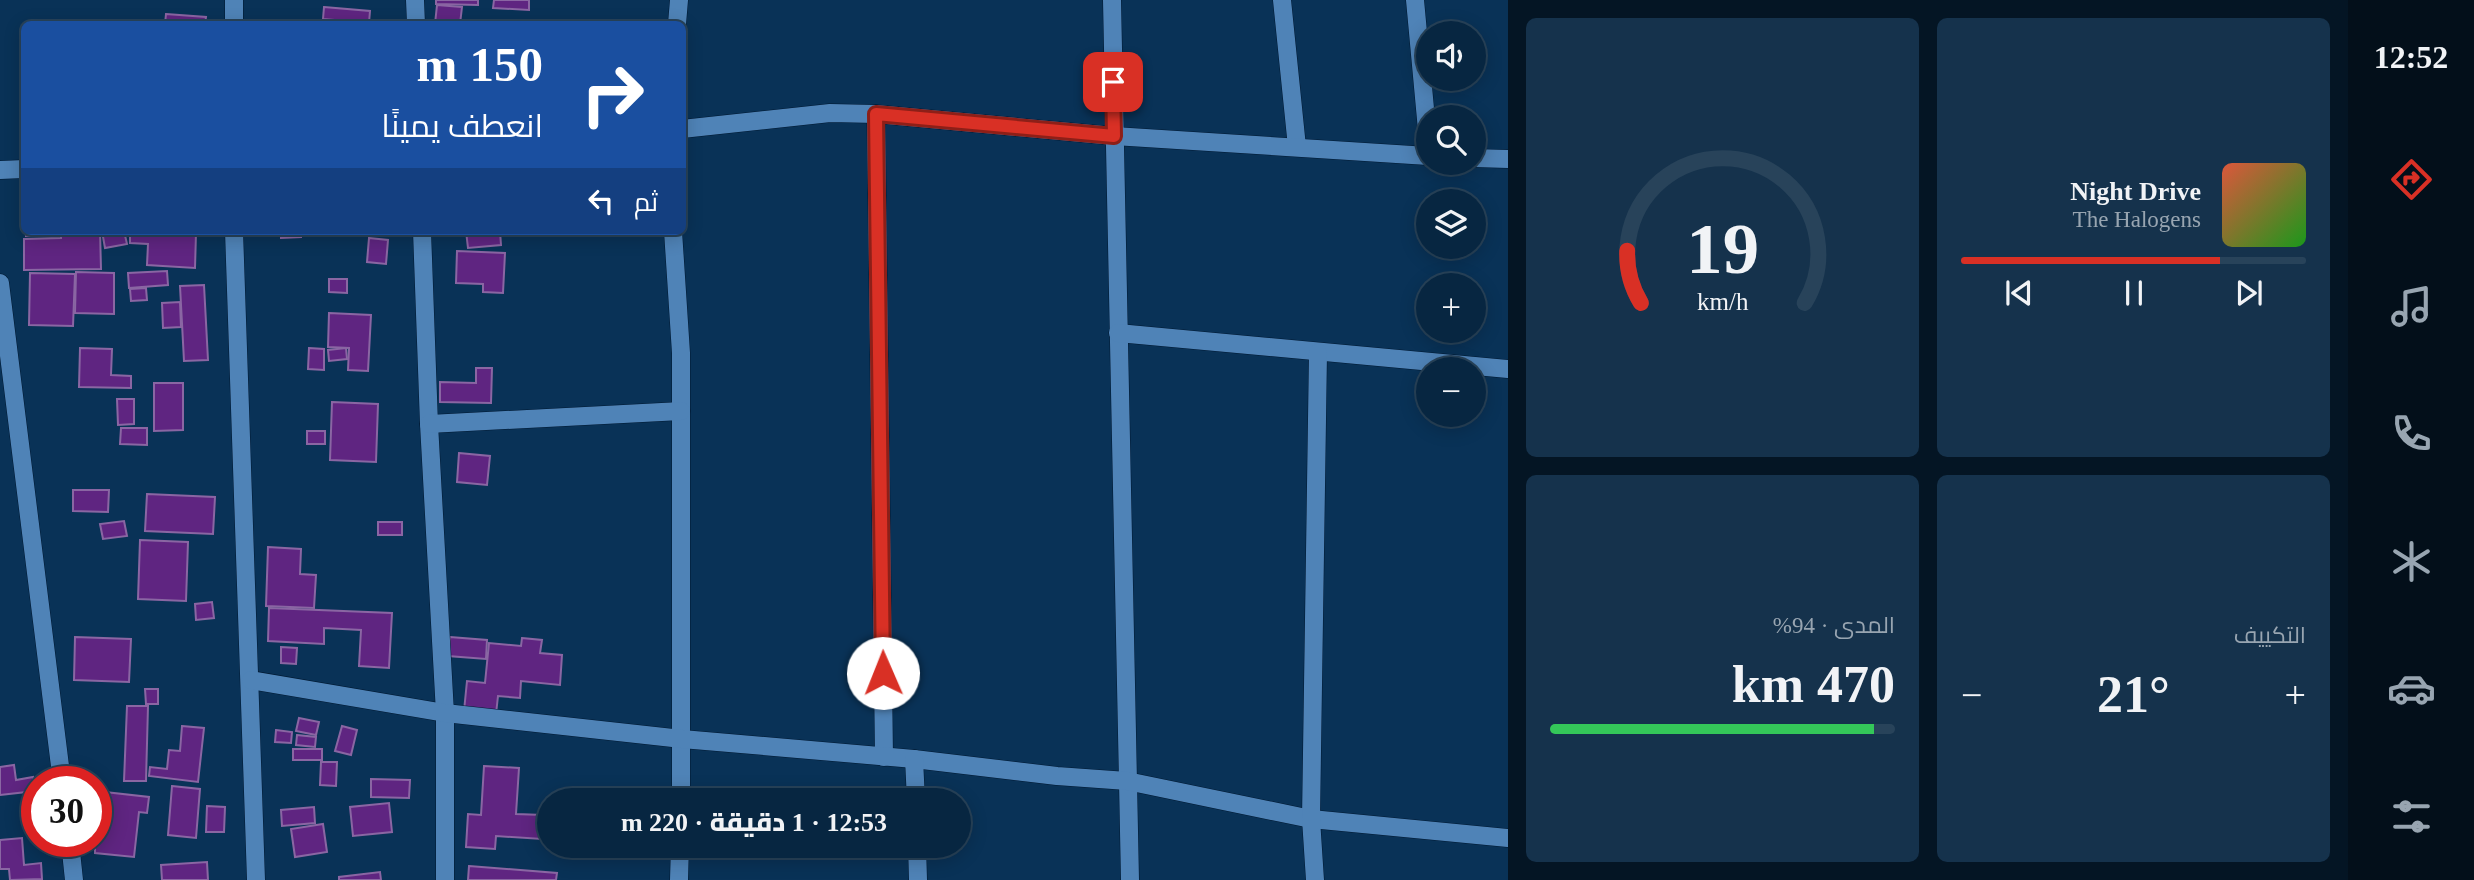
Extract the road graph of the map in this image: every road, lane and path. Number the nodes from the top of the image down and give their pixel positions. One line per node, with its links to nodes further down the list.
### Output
1 (234, 0): 7 (street)
2 (415, 0): 8 (street)
3 (679, 0): 9 (street)
4 (1112, 0): 13 (street)
5 (1282, 0): 14 (street)
6 (1415, 0): 10 (street)
7 (234, 21)
8 (416, 21)
9 (677, 21)
10 (1425, 105)
11 (876, 114): 12 (street); 13 (street); 32 (street)
12 (686, 129)
13 (1114, 136): 14 (street); 24 (street)
14 (1297, 147): 15 (street)
15 (1416, 155)
16 (1486, 158): 17 (street)
17 (1508, 159)
18 (21, 169): 19 (street)
19 (0, 170)
20 (234, 235): 29 (street)
21 (422, 235): 28 (street)
22 (673, 235): 27 (street)
23 (0, 283): 34 (street)
24 (1118, 332): 25 (street); 35 (street)
25 (1318, 353): 26 (street); 38 (street)
26 (1508, 369)
27 (681, 411): 28 (street); 31 (street)
28 (429, 424): 30 (street)
29 (251, 680): 30 (street); 44 (street)
30 (445, 713): 31 (street); 45 (street)
31 (682, 739): 32 (street); 36 (street)
32 (884, 757): 33 (street)
33 (914, 759): 35 (street); 37 (street)
34 (60, 766)
35 (1126, 781): 38 (street); 48 (street)
36 (681, 788)
37 (915, 788)
38 (1311, 819): 39 (street); 49 (street)
39 (1508, 838)
40 (71, 857): 43 (street)
41 (680, 858): 46 (street)
42 (917, 858): 47 (street)
43 (74, 880)
44 (256, 880)
45 (445, 880)
46 (679, 880)
47 (918, 880)
48 (1130, 880)
49 (1315, 880)

